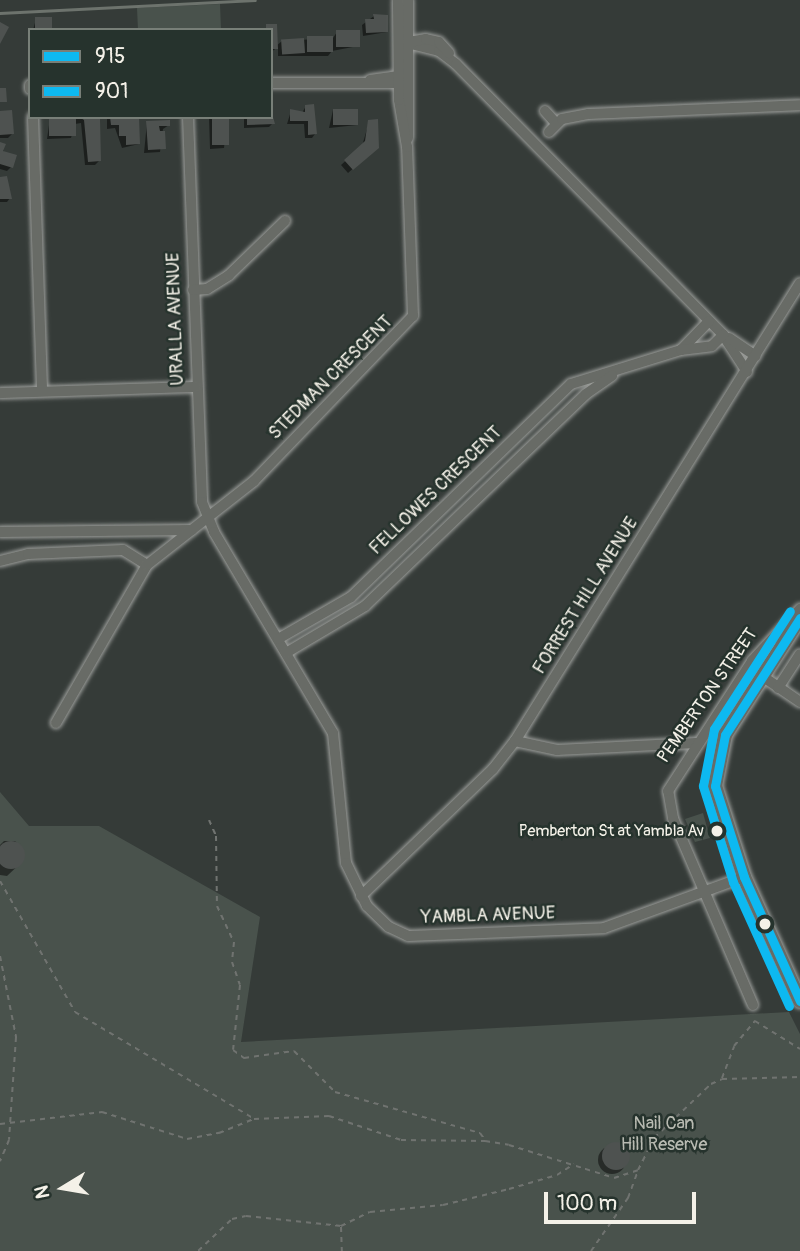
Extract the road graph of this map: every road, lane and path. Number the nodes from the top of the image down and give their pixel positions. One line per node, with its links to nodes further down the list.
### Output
1 (398, 0): 3 (street, STEDMAN CRESCENT)
2 (408, 0): 3 (street, STEDMAN CRESCENT)
3 (404, 42): 4 (street, STEDMAN CRESCENT); 13 (street)
4 (401, 81): 5 (street); 24 (street, STEDMAN CRESCENT)
5 (273, 83)
6 (800, 105): 7 (street)
7 (545, 111)
8 (33, 119): 22 (street)
9 (188, 119): 12 (street, URALLA AVENUE)
10 (285, 221): 12 (street)
11 (800, 283): 15 (street, FORREST HILL AVENUE)
12 (193, 290): 21 (street, URALLA AVENUE)
13 (709, 321): 14 (street); 17 (street, FELLOWES CRESCENT)
14 (723, 335): 16 (street); 17 (street, FELLOWES CRESCENT); 20 (street)
15 (768, 338): 16 (street); 18 (street, FORREST HILL AVENUE)
16 (739, 345): 18 (street)
17 (681, 350): 19 (street, FELLOWES CRESCENT)
18 (757, 356): 20 (street, FORREST HILL AVENUE)
19 (617, 372): 31 (street, FELLOWES CRESCENT); 32 (street, FELLOWES CRESCENT)
20 (747, 372): 38 (street, FORREST HILL AVENUE)
21 (196, 387): 22 (street); 24 (street, URALLA AVENUE)
22 (42, 391): 23 (street)
23 (0, 393)
24 (208, 519): 25 (street, STEDMAN CRESCENT); 31 (street, YAMBLA AVENUE)
25 (192, 530): 26 (street); 28 (street, STEDMAN CRESCENT)
26 (0, 532)
27 (0, 561): 28 (street)
28 (147, 565): 37 (street)
29 (800, 609): 39 (street, PEMBERTON STREET)
30 (800, 618): 34 (main road, PEMBERTON STREET)
31 (278, 639): 32 (street, YAMBLA AVENUE)
32 (286, 653): 44 (street, YAMBLA AVENUE)
33 (800, 654): 35 (street)
34 (762, 676): 35 (street); 41 (main road, PEMBERTON STREET)
35 (778, 688): 36 (street)
36 (800, 702)
37 (56, 723)
38 (515, 741): 39 (street); 44 (street, FORREST HILL AVENUE)
39 (696, 743): 43 (street, PEMBERTON STREET)
40 (209, 820): 54 (path)
41 (744, 877): 43 (street, YAMBLA AVENUE); 46 (main road, PEMBERTON STREET)
42 (0, 881): 51 (path)
43 (704, 892): 44 (street, YAMBLA AVENUE); 47 (street, PEMBERTON STREET)
44 (361, 896)
45 (0, 956): 53 (path)
46 (800, 1001)
47 (753, 1005)
48 (800, 1049): 50 (path)
49 (800, 1077): 50 (path)
50 (722, 1079): 57 (path)
51 (254, 1119): 53 (path); 54 (path)
52 (0, 1124): 53 (path)
53 (9, 1124): 55 (path)
54 (485, 1141): 56 (path)
55 (0, 1161)
56 (575, 1163): 57 (path); 58 (path)
57 (638, 1170): 61 (path)
58 (341, 1226): 59 (path); 60 (path)
59 (198, 1251)
60 (342, 1251)
61 (591, 1251)

